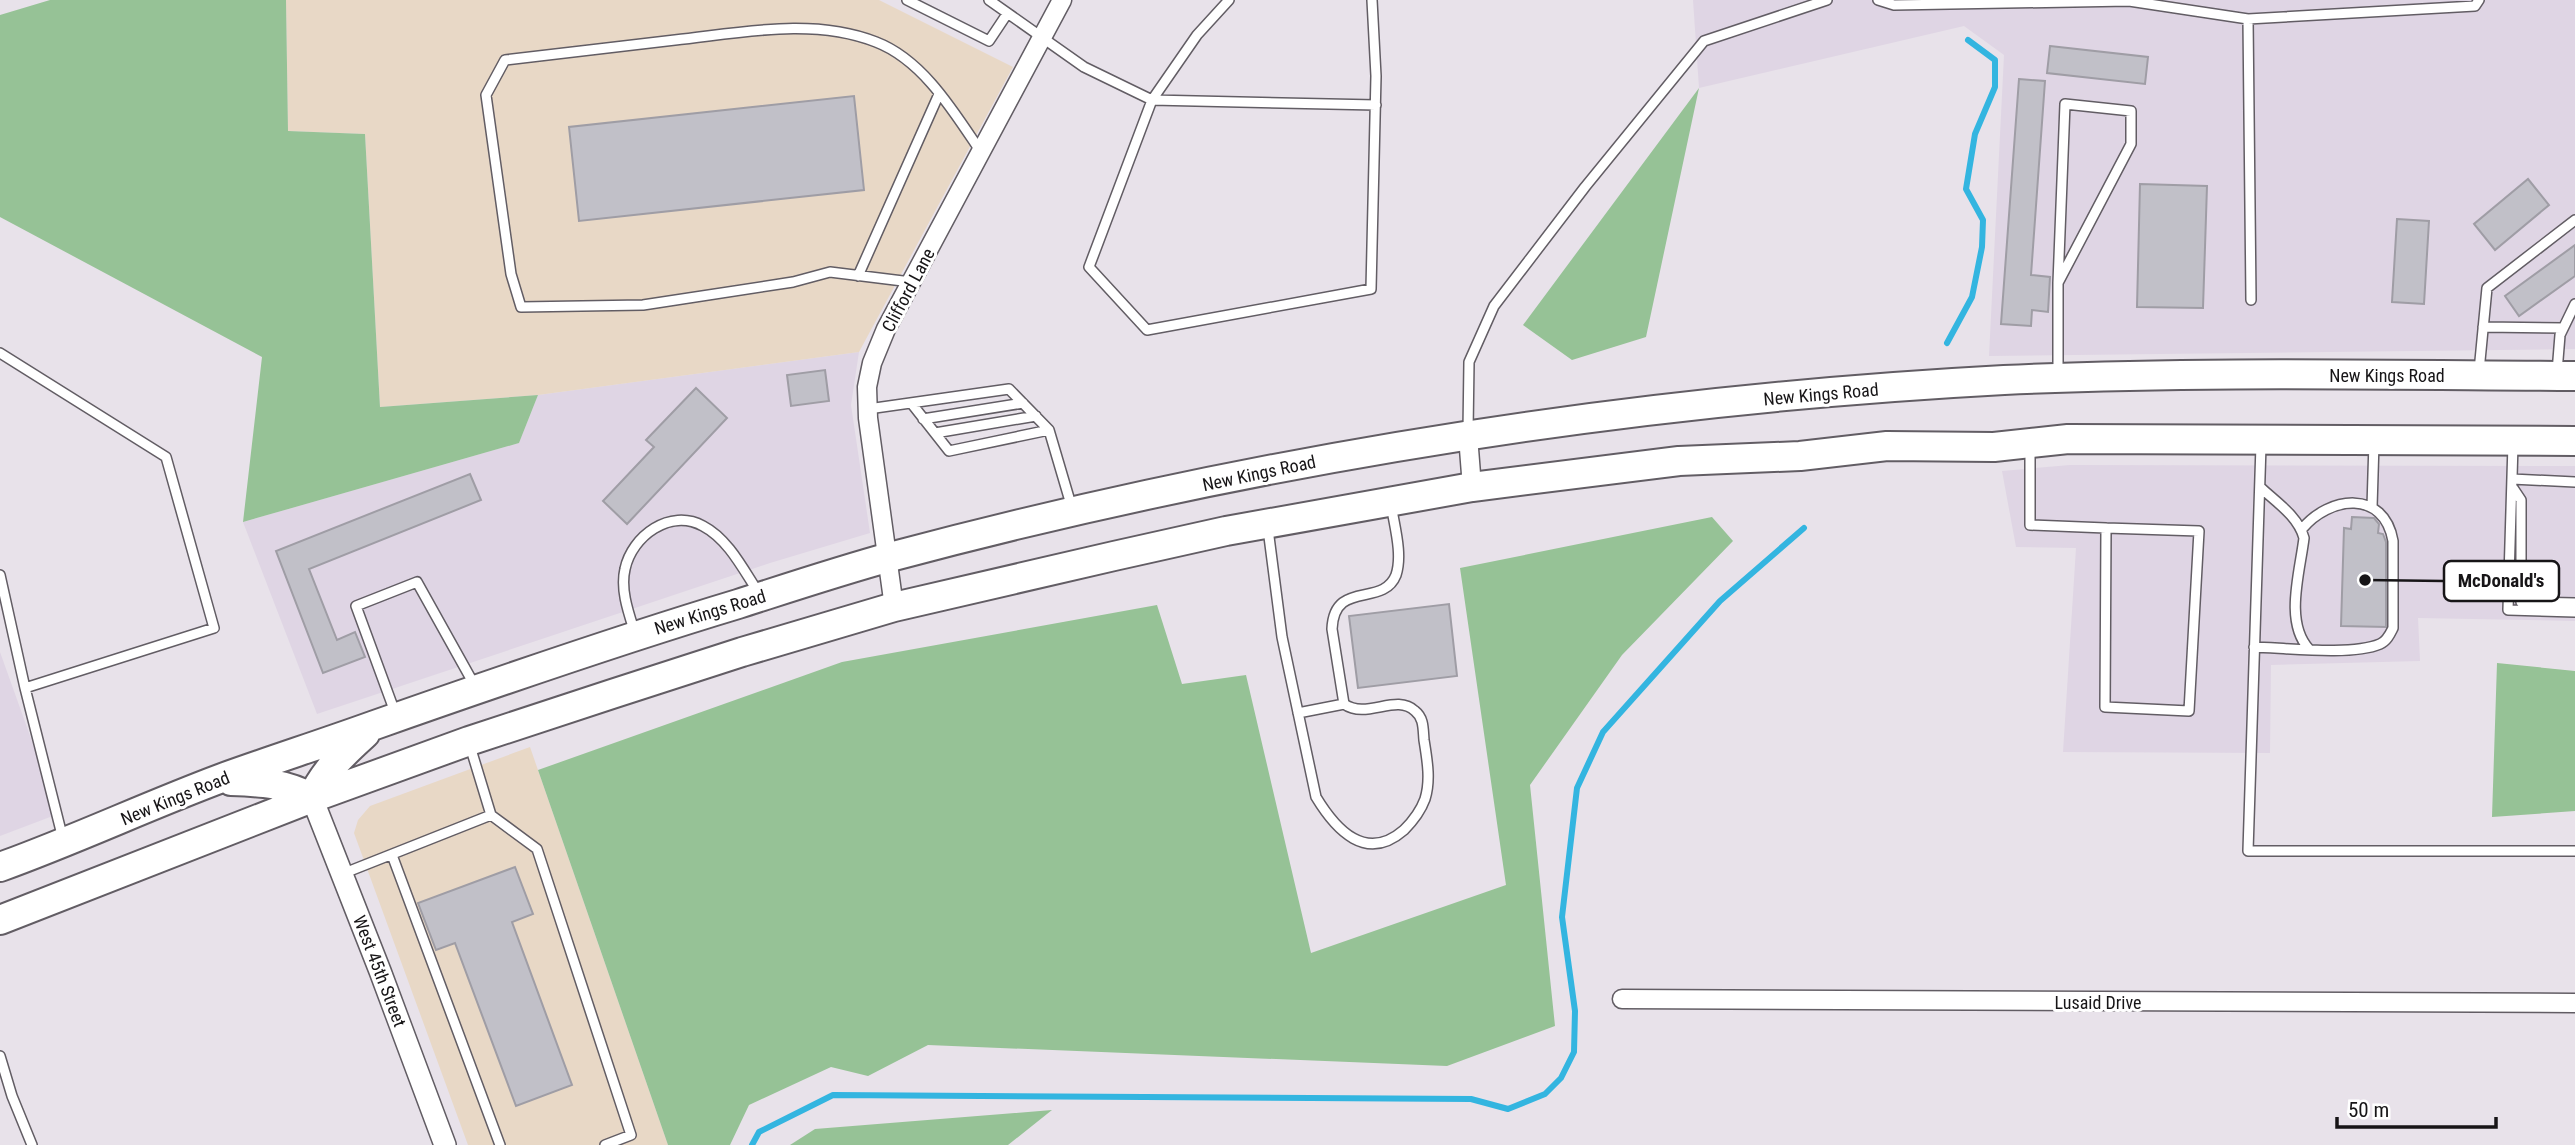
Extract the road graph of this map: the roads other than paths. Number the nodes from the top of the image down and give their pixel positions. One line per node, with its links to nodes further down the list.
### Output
1 (907, 0): 11 (lane)
2 (989, 0): 11 (lane)
3 (1062, 0): 13 (street, Clifford Lane)
4 (1229, 0): 15 (lane)
5 (1372, 0): 16 (lane)
6 (1827, 0): 37 (lane)
7 (1878, 0): 10 (lane)
8 (2129, 0): 10 (lane); 12 (lane)
9 (2479, 0): 12 (lane)
10 (1997, 1)
11 (1007, 14): 13 (lane)
12 (2248, 19): 22 (lane)
13 (1041, 38): 15 (lane); 17 (street, Clifford Lane)
14 (939, 94): 17 (lane); 19 (lane); 19 (lane)
15 (1152, 100): 16 (lane); 16 (lane)
16 (1376, 105)
17 (981, 152): 20 (street, Clifford Lane)
18 (2575, 220): 24 (lane)
19 (858, 276): 20 (lane)
20 (911, 282): 32 (street, Clifford Lane)
21 (2058, 283): 21 (lane); 29 (lane)
22 (2251, 300)
23 (2575, 304): 25 (lane)
24 (2483, 327): 25 (lane); 27 (lane)
25 (2563, 328): 28 (lane)
26 (0, 354): 62 (lane)
27 (2479, 375): 28 (highway, New Kings Road); 29 (highway, New Kings Road)
28 (2566, 376)
29 (2058, 379): 37 (highway, New Kings Road)
30 (1023, 403): 31 (lane); 33 (lane); 34 (lane)
31 (912, 404): 32 (lane); 34 (lane)
32 (868, 409): 53 (street, Clifford Lane)
33 (1036, 415): 35 (lane); 36 (lane)
34 (923, 419): 36 (lane)
35 (1049, 430): 36 (lane); 49 (lane)
36 (935, 433)
37 (1468, 436): 45 (street); 49 (highway, New Kings Road)
38 (2261, 440): 39 (highway); 42 (highway); 46 (lane)
39 (2374, 440): 40 (highway); 48 (lane)
40 (2513, 441): 41 (highway); 44 (lane)
41 (2575, 441)
42 (2030, 443): 45 (highway); 51 (lane)
43 (2575, 482): 44 (lane)
44 (2512, 483): 56 (lane); 58 (lane)
45 (1472, 487): 47 (highway)
46 (2260, 487): 52 (lane); 60 (lane)
47 (1391, 501): 50 (highway); 64 (lane)
48 (2372, 507): 52 (lane); 61 (lane)
49 (1074, 513): 53 (highway, New Kings Road)
50 (1267, 523): 57 (highway); 65 (lane)
51 (2106, 528): 51 (lane)
52 (2302, 529): 61 (lane)
53 (887, 558): 55 (highway, New Kings Road); 57 (street, Clifford Lane)
54 (0, 575): 62 (lane)
55 (761, 596): 59 (highway, New Kings Road); 59 (lane)
56 (2575, 603)
57 (894, 607): 67 (highway)
58 (2575, 612)
59 (635, 635): 63 (highway, New Kings Road)
60 (2255, 647): 61 (lane); 72 (lane)
61 (2309, 649)
62 (25, 688): 71 (lane)
63 (476, 688): 66 (highway, New Kings Road); 66 (lane)
64 (1344, 704): 65 (lane); 65 (lane)
65 (1298, 713)
66 (386, 721): 68 (highway, New Kings Road); 69 (highway)
67 (468, 741): 69 (highway); 70 (lane)
68 (217, 780): 69 (highway); 71 (highway, New Kings Road)
69 (312, 798): 75 (street, West 45th Street); 76 (highway)
70 (491, 816): 73 (lane); 83 (lane)
71 (64, 844): 74 (highway, New Kings Road)
72 (2575, 851)
73 (392, 855): 75 (lane); 82 (lane)
74 (0, 867)
75 (342, 874): 81 (street, West 45th Street)
76 (0, 920)
77 (1622, 999): 78 (street, Lusaid Drive)
78 (2575, 1003)
79 (0, 1056): 80 (lane)
80 (32, 1145)
81 (445, 1145)
82 (500, 1145)
83 (605, 1145)

